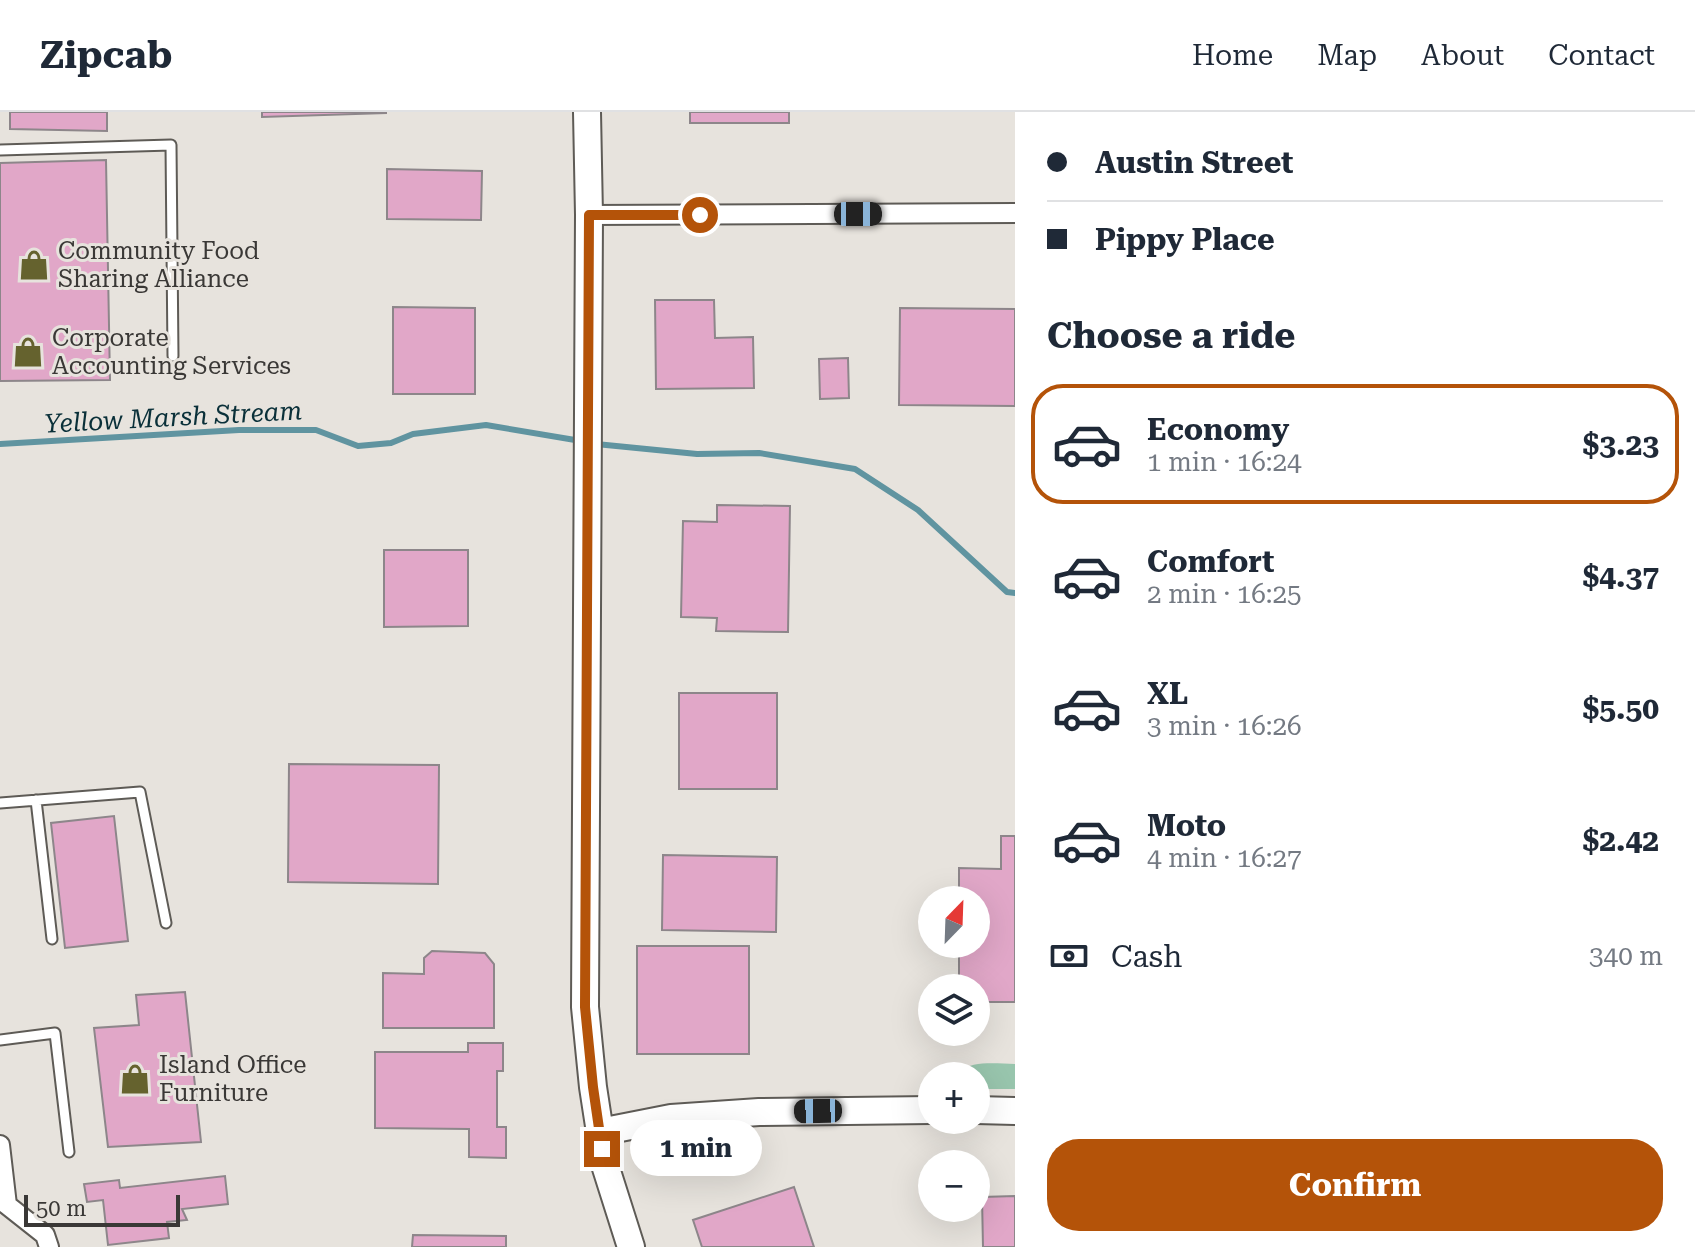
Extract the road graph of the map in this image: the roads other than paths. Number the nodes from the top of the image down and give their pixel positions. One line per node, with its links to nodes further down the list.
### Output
1 (587, 112): 4 (street)
2 (0, 150): 5 (lane)
3 (1015, 213): 4 (street)
4 (589, 215): 14 (street)
5 (173, 356)
6 (36, 800): 7 (lane); 8 (lane); 9 (lane)
7 (0, 803)
8 (166, 923)
9 (52, 939)
10 (0, 1040): 16 (lane)
11 (918, 1110): 14 (street)
12 (990, 1110): 13 (street)
13 (1015, 1111)
14 (600, 1132): 19 (street)
15 (0, 1145): 17 (street)
16 (69, 1152)
17 (4, 1209): 18 (street)
18 (49, 1247)
19 (631, 1247)

